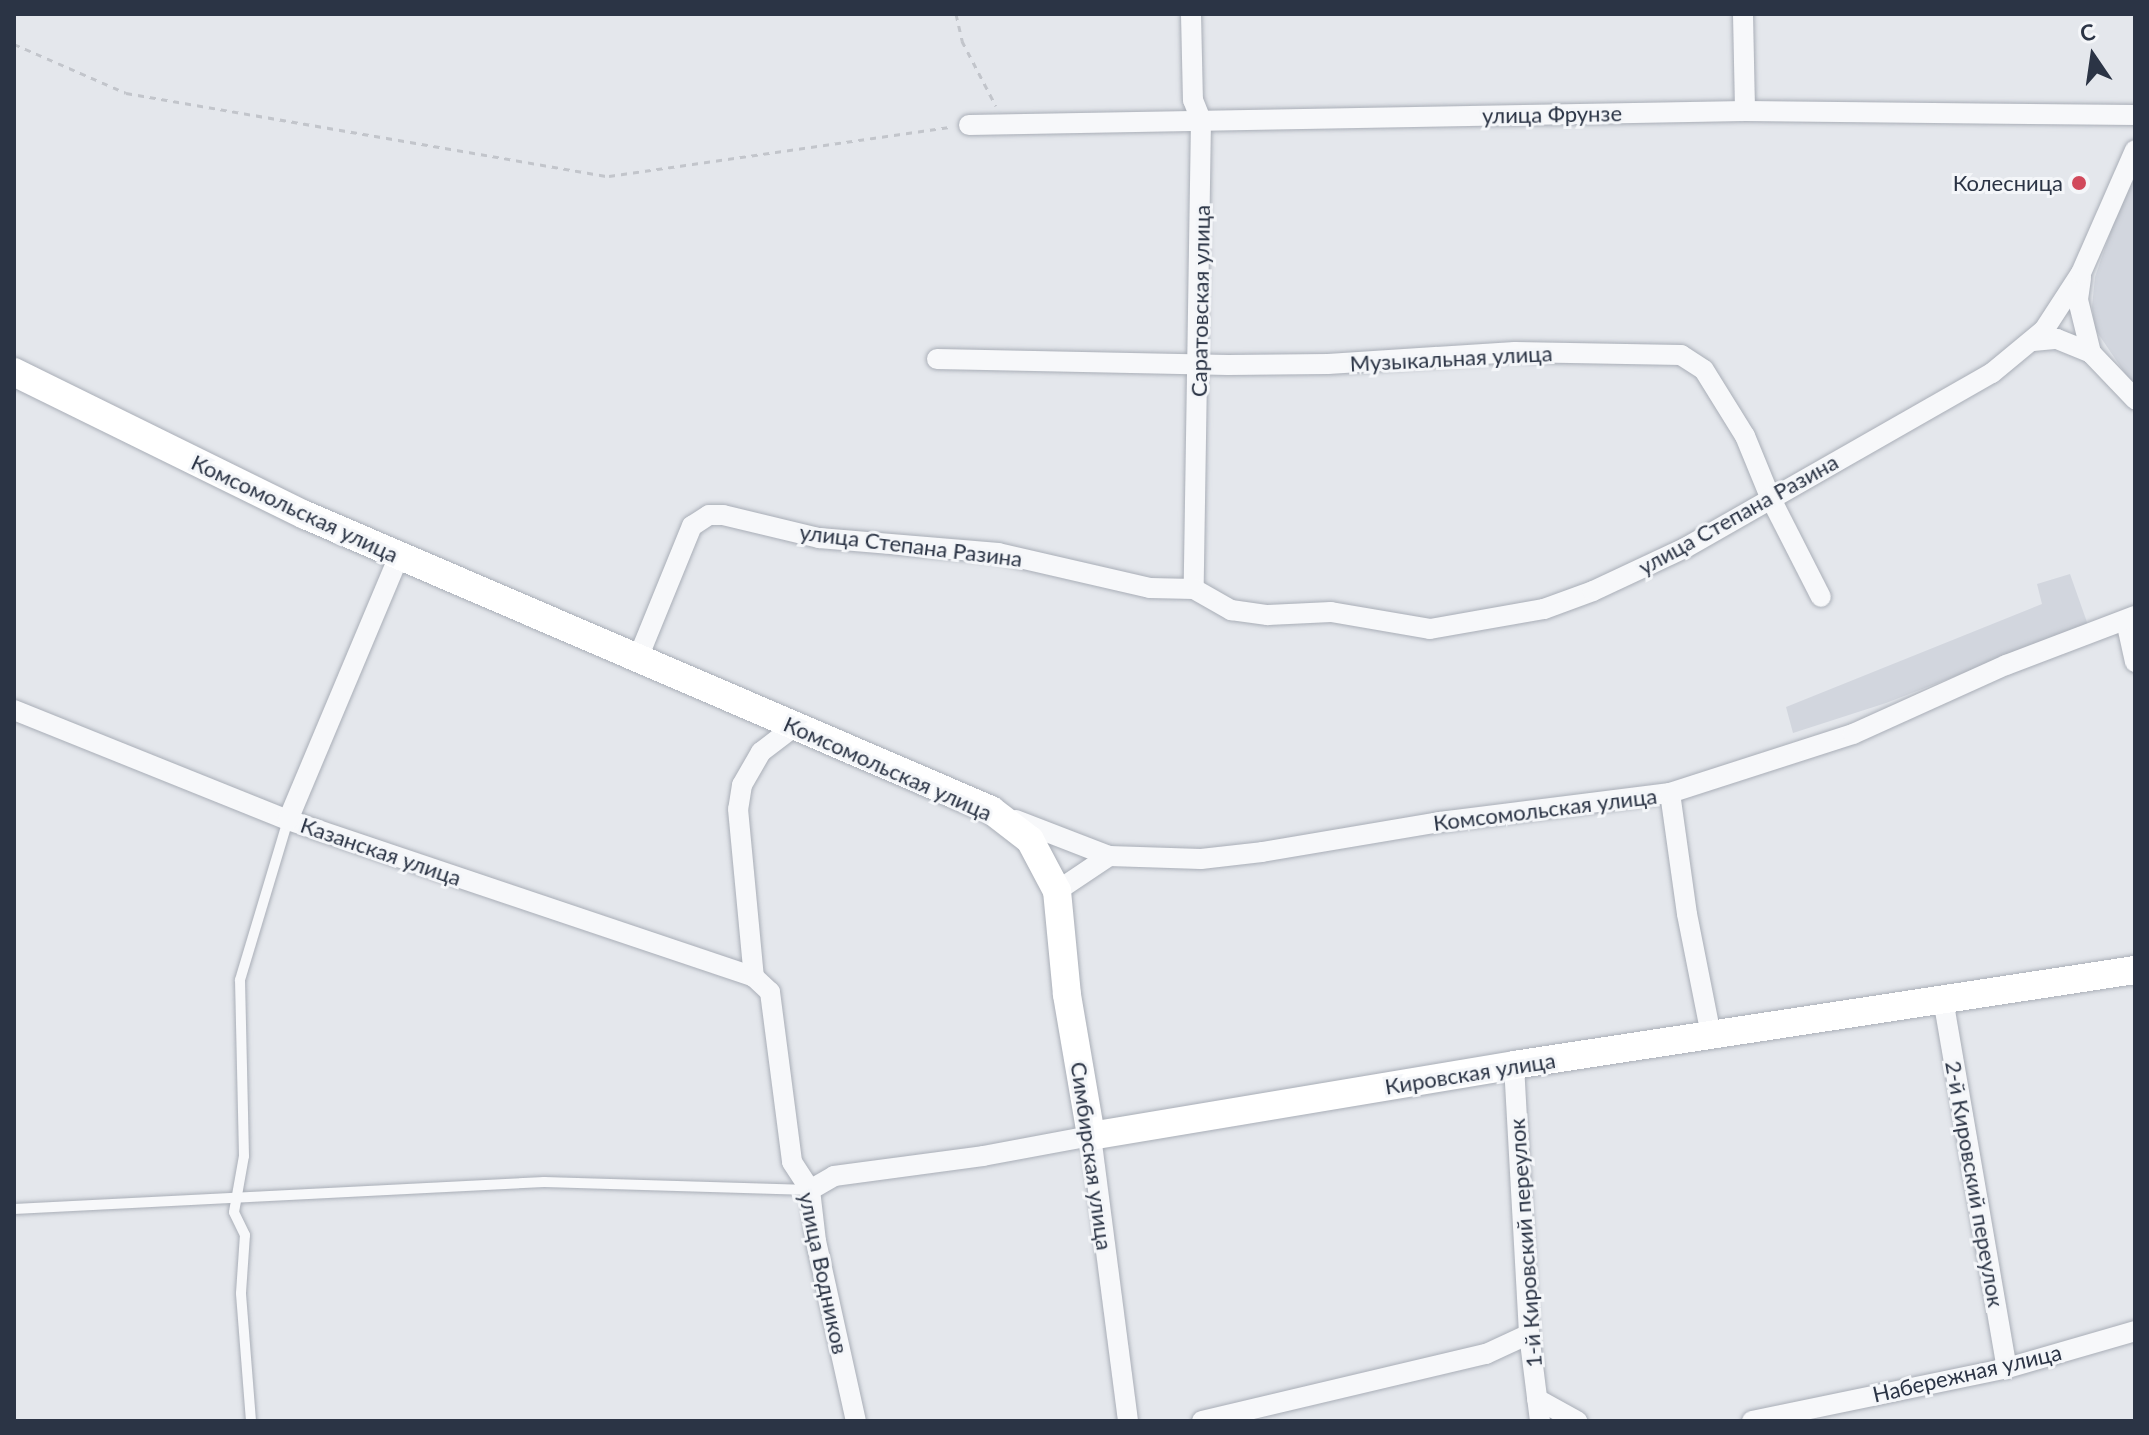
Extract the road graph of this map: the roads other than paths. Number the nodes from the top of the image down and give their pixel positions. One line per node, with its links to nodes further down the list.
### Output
1 (1191, 14): 5 (street, Саратовская улица)
2 (1743, 14): 3 (street)
3 (1745, 111): 4 (street, улица Фрунзе); 5 (street, улица Фрунзе)
4 (2135, 115)
5 (1201, 120): 6 (street, улица Фрунзе); 12 (street, Саратовская улица)
6 (969, 125)
7 (2135, 150): 8 (street, улица Степана Разина)
8 (2081, 273): 9 (street, улица Степана Разина); 10 (street)
9 (2033, 341): 10 (street); 15 (street, улица Степана Разина)
10 (2091, 353): 14 (street)
11 (937, 359): 12 (street, Музыкальная улица)
12 (1200, 363): 15 (street, Музыкальная улица); 17 (street, Саратовская улица)
13 (14, 372): 16 (main road, Комсомольская улица)
14 (2135, 399)
15 (1770, 497): 17 (street, улица Степана Разина); 18 (street, Музыкальная улица)
16 (399, 556): 20 (main road, Комсомольская улица); 26 (street)
17 (1194, 589): 20 (street, улица Степана Разина)
18 (1821, 597)
19 (2130, 618): 21 (street); 24 (street, Комсомольская улица)
20 (638, 658): 23 (main road, Комсомольская улица)
21 (2135, 662)
22 (14, 710): 26 (street, Казанская улица)
23 (795, 726): 25 (main road, Комсомольская улица); 30 (street, улица Водников)
24 (1670, 793): 27 (street, Комсомольская улица); 32 (street)
25 (991, 810): 27 (street, Комсомольская улица); 28 (main road, Комсомольская улица)
26 (288, 820): 30 (street, Казанская улица); 36 (lane)
27 (1109, 856): 28 (street)
28 (1057, 891): 34 (main road, Симбирская улица)
29 (2135, 970): 31 (main road, Кировская улица)
30 (754, 977): 35 (street, улица Водников)
31 (1943, 999): 32 (main road, Кировская улица); 40 (street, 2-й Кировский переулок)
32 (1711, 1035): 33 (main road, Кировская улица)
33 (1514, 1065): 34 (main road, Кировская улица); 39 (street, 1-й Кировский переулок)
34 (1091, 1136): 35 (street, Кировская улица); 44 (street, Симбирская улица)
35 (810, 1190): 36 (lane); 43 (street, улица Водников)
36 (237, 1198): 37 (lane); 42 (lane)
37 (14, 1209)
38 (2135, 1331): 40 (street, Набережная улица)
39 (1529, 1334): 41 (street, 1-й Кировский переулок); 45 (street)
40 (2007, 1368): 48 (street, Набережная улица)
41 (1537, 1399): 46 (street, 1-й Кировский переулок); 47 (street)
42 (251, 1421)
43 (856, 1421)
44 (1128, 1421)
45 (1202, 1421)
46 (1540, 1421)
47 (1577, 1421)
48 (1752, 1421)

